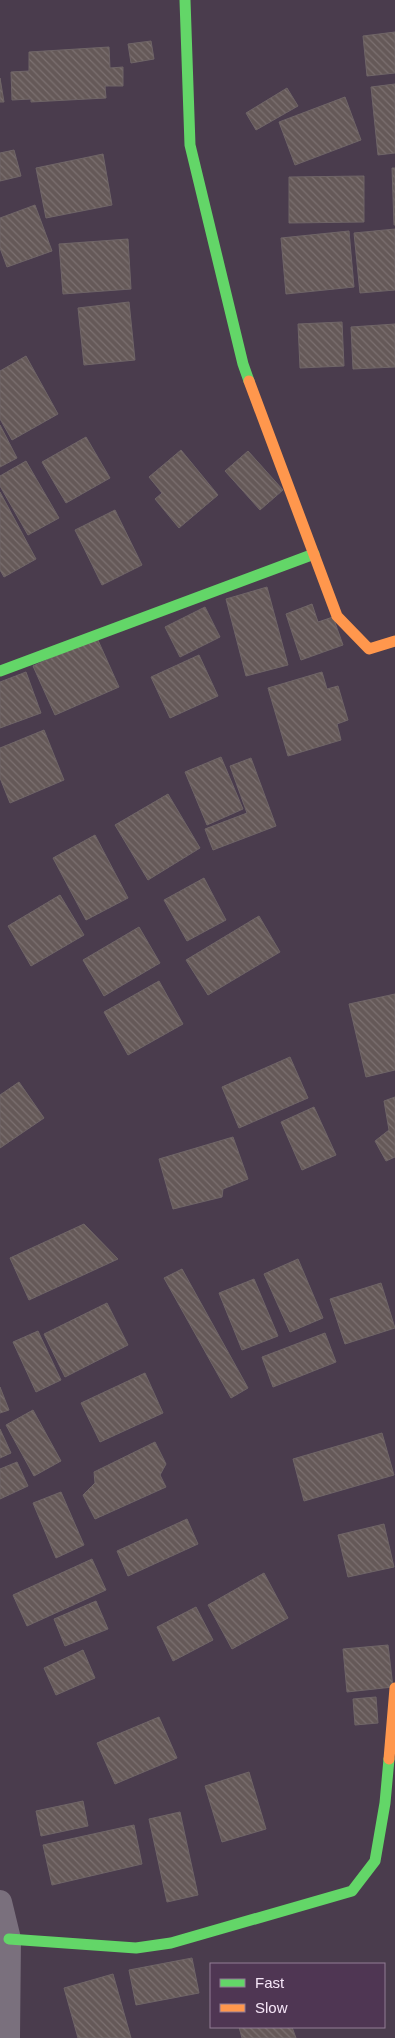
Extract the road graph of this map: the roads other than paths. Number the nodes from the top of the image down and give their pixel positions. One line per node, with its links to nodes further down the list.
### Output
1 (185, 0): 2 (street)
2 (314, 554): 3 (street); 4 (street)
3 (395, 641)
4 (0, 671)
5 (395, 1688): 7 (street)
6 (0, 1902): 7 (street)
7 (9, 1939): 8 (street)
8 (8, 2038)

